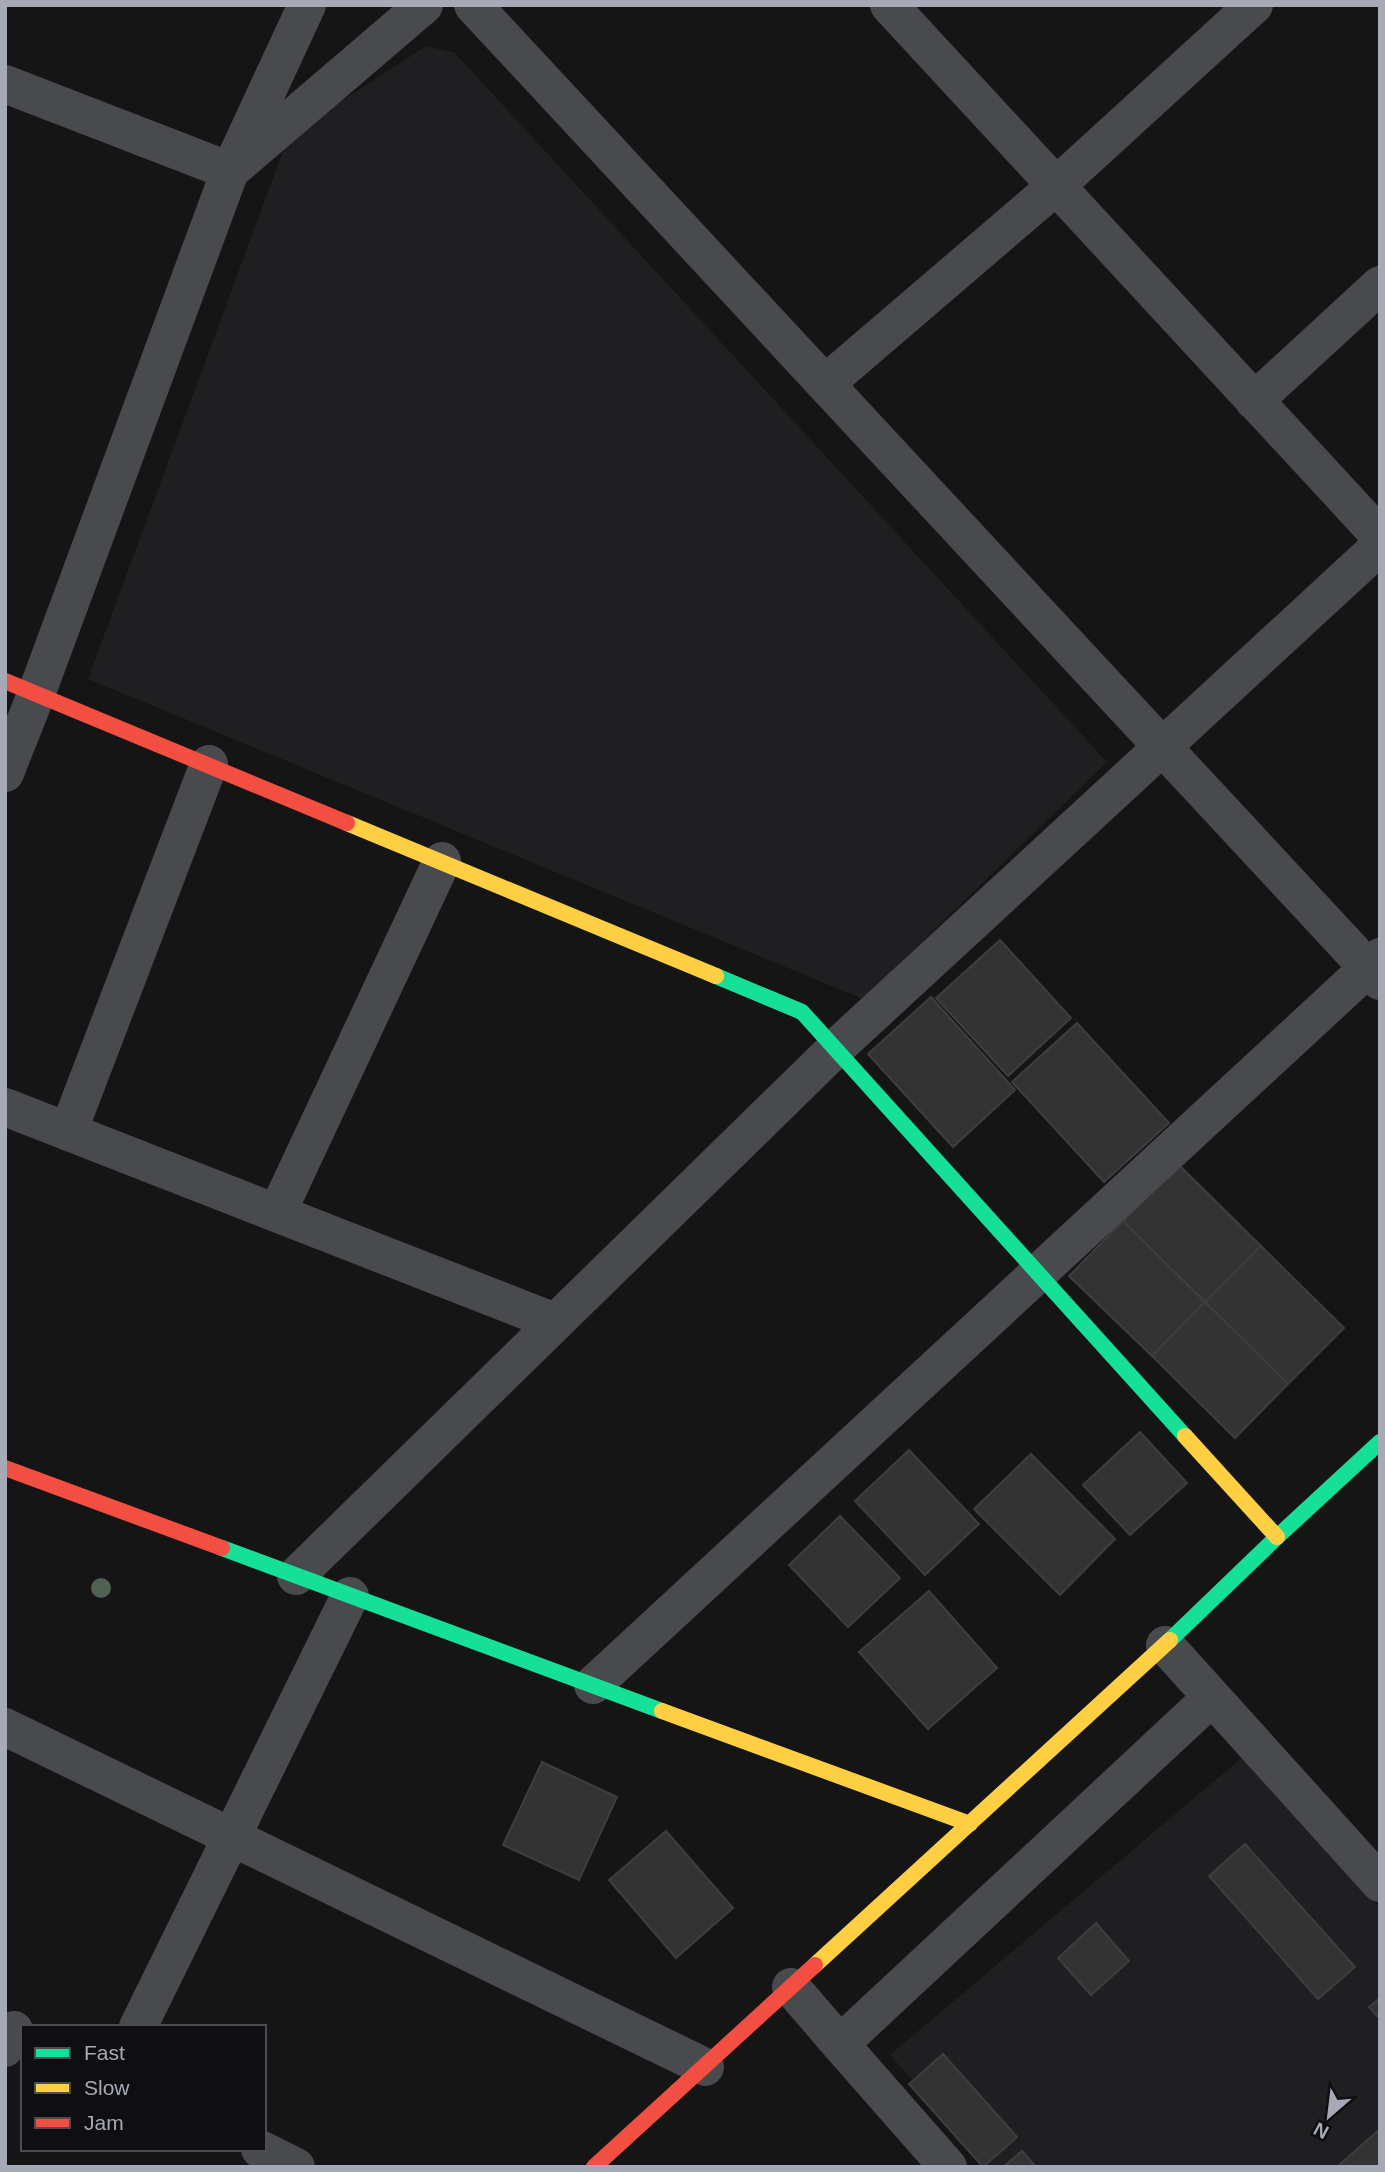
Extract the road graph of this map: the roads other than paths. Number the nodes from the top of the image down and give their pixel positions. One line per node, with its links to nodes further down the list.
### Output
1 (307, 5): 7 (street)
2 (424, 5): 7 (street)
3 (473, 5): 10 (street)
4 (889, 5): 8 (street)
5 (1254, 5): 8 (street)
6 (5, 84): 7 (street)
7 (230, 171): 14 (street)
8 (1056, 186): 10 (street); 11 (street)
9 (1380, 285): 11 (street)
10 (825, 384): 15 (street)
11 (1254, 401): 12 (street)
12 (1380, 537)
13 (1380, 546): 15 (street)
14 (21, 687): 16 (street); 17 (street)
15 (1162, 747): 19 (street); 20 (street)
16 (209, 764): 18 (street); 22 (street)
17 (5, 773)
18 (442, 862): 20 (street); 23 (street)
19 (1376, 969): 24 (street)
20 (836, 1048): 24 (street); 25 (street)
21 (5, 1107): 22 (street)
22 (68, 1132): 23 (street)
23 (277, 1213): 25 (street)
24 (1039, 1273): 28 (street); 32 (street)
25 (555, 1322): 29 (street)
26 (1380, 1442): 28 (street)
27 (5, 1468): 29 (street)
28 (1277, 1536): 31 (street)
29 (296, 1576): 30 (street)
30 (350, 1595): 32 (street); 36 (street)
31 (1165, 1645): 33 (street); 35 (street)
32 (593, 1685): 35 (street)
33 (1211, 1698): 37 (street); 40 (street)
34 (5, 1727): 36 (street)
35 (970, 1824): 38 (street)
36 (231, 1837): 39 (street); 41 (street)
37 (1380, 1883)
38 (791, 1987): 40 (street); 41 (street)
39 (139, 2025)
40 (840, 2044): 45 (street)
41 (705, 2067): 44 (street)
42 (264, 2151): 43 (street)
43 (296, 2167)
44 (594, 2167)
45 (948, 2167)

